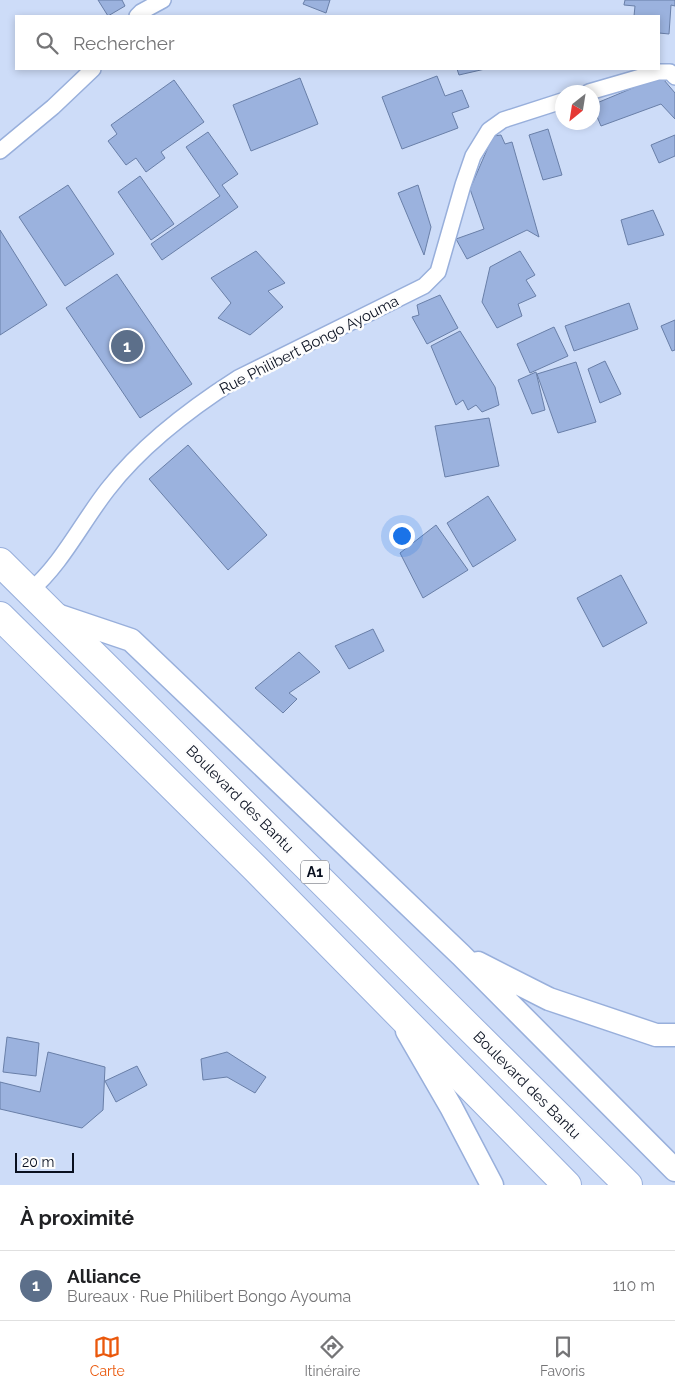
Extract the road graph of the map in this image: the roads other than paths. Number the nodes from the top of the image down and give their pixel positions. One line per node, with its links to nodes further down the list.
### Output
1 (163, 0): 2 (street)
2 (138, 15)
3 (92, 70): 7 (street)
4 (675, 77): 5 (street)
5 (600, 89)
6 (555, 103): 9 (street, Rue Philibert Bongo Ayouma)
7 (0, 150)
8 (0, 562): 9 (highway, Boulevard des Bantu / A1)
9 (30, 591): 10 (highway, Boulevard des Bantu / A1)
10 (51, 613): 12 (main road); 13 (highway, Boulevard des Bantu / A1)
11 (0, 616): 14 (highway, A1)
12 (461, 955): 15 (main road); 16 (main road)
13 (426, 983): 19 (highway); 20 (highway, Boulevard des Bantu / A1)
14 (394, 1009): 17 (highway, A1); 18 (main road)
15 (675, 1035)
16 (675, 1170)
17 (564, 1183)
18 (492, 1185)
19 (613, 1185)
20 (628, 1185)

